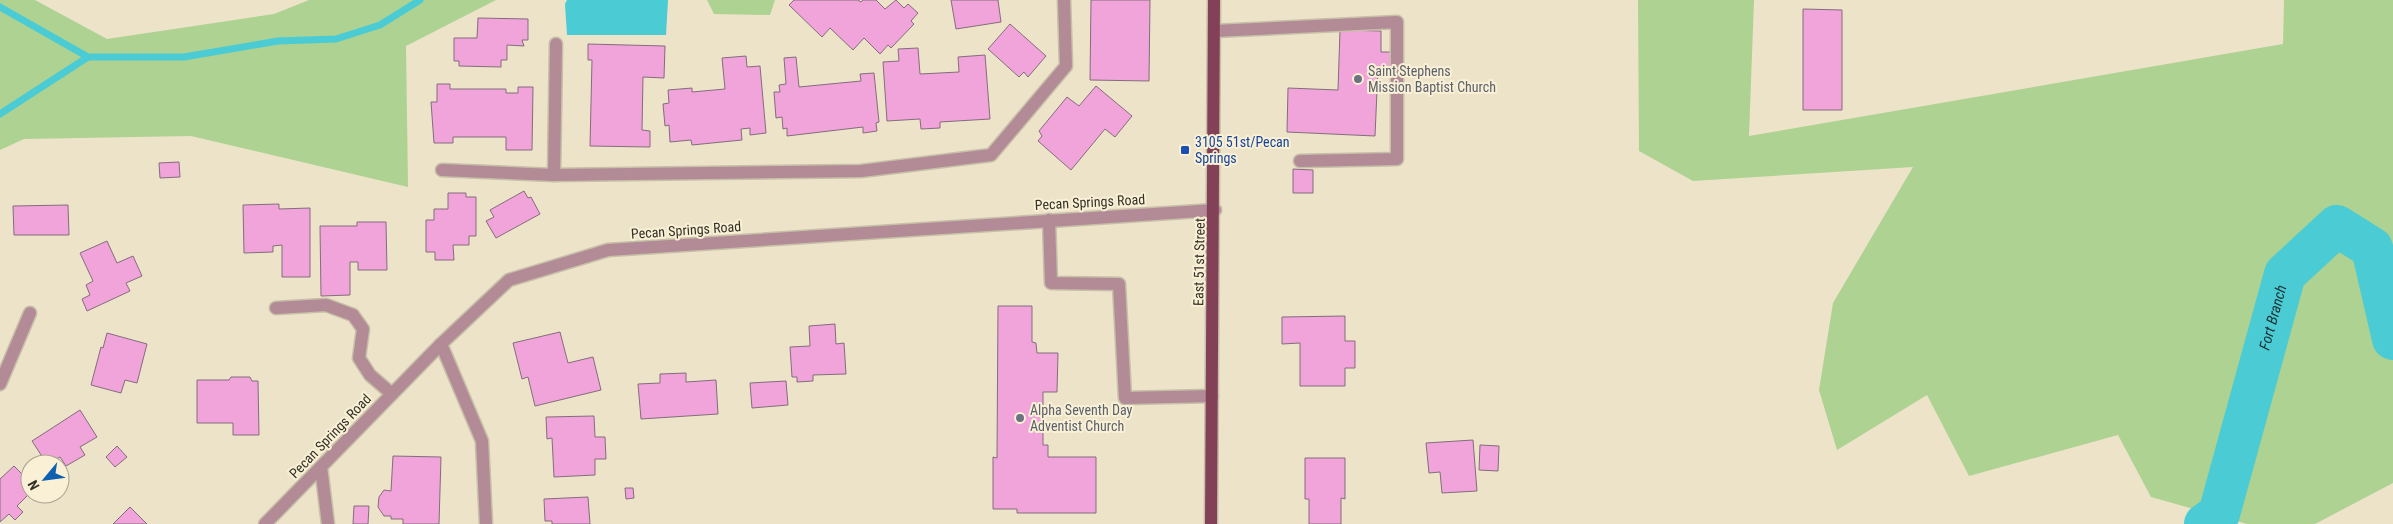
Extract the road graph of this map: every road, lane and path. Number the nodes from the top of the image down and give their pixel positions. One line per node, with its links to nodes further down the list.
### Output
1 (1064, 0): 7 (street)
2 (1214, 0): 3 (main road, East 51st Street)
3 (1214, 31): 5 (street); 8 (main road, East 51st Street)
4 (556, 44): 7 (street)
5 (1300, 161)
6 (442, 170): 7 (street)
7 (554, 175)
8 (1214, 210): 9 (street, Pecan Springs Road); 15 (main road, East 51st Street)
9 (1049, 220): 12 (street, Pecan Springs Road); 15 (street)
10 (276, 308): 14 (street)
11 (30, 313): 13 (street)
12 (441, 344): 14 (street, Pecan Springs Road); 19 (street)
13 (0, 384)
14 (392, 394): 16 (street, Pecan Springs Road)
15 (1212, 396): 20 (main road, East 51st Street)
16 (321, 467): 17 (street, Pecan Springs Road); 18 (street)
17 (265, 524)
18 (328, 524)
19 (486, 524)
20 (1211, 524)

